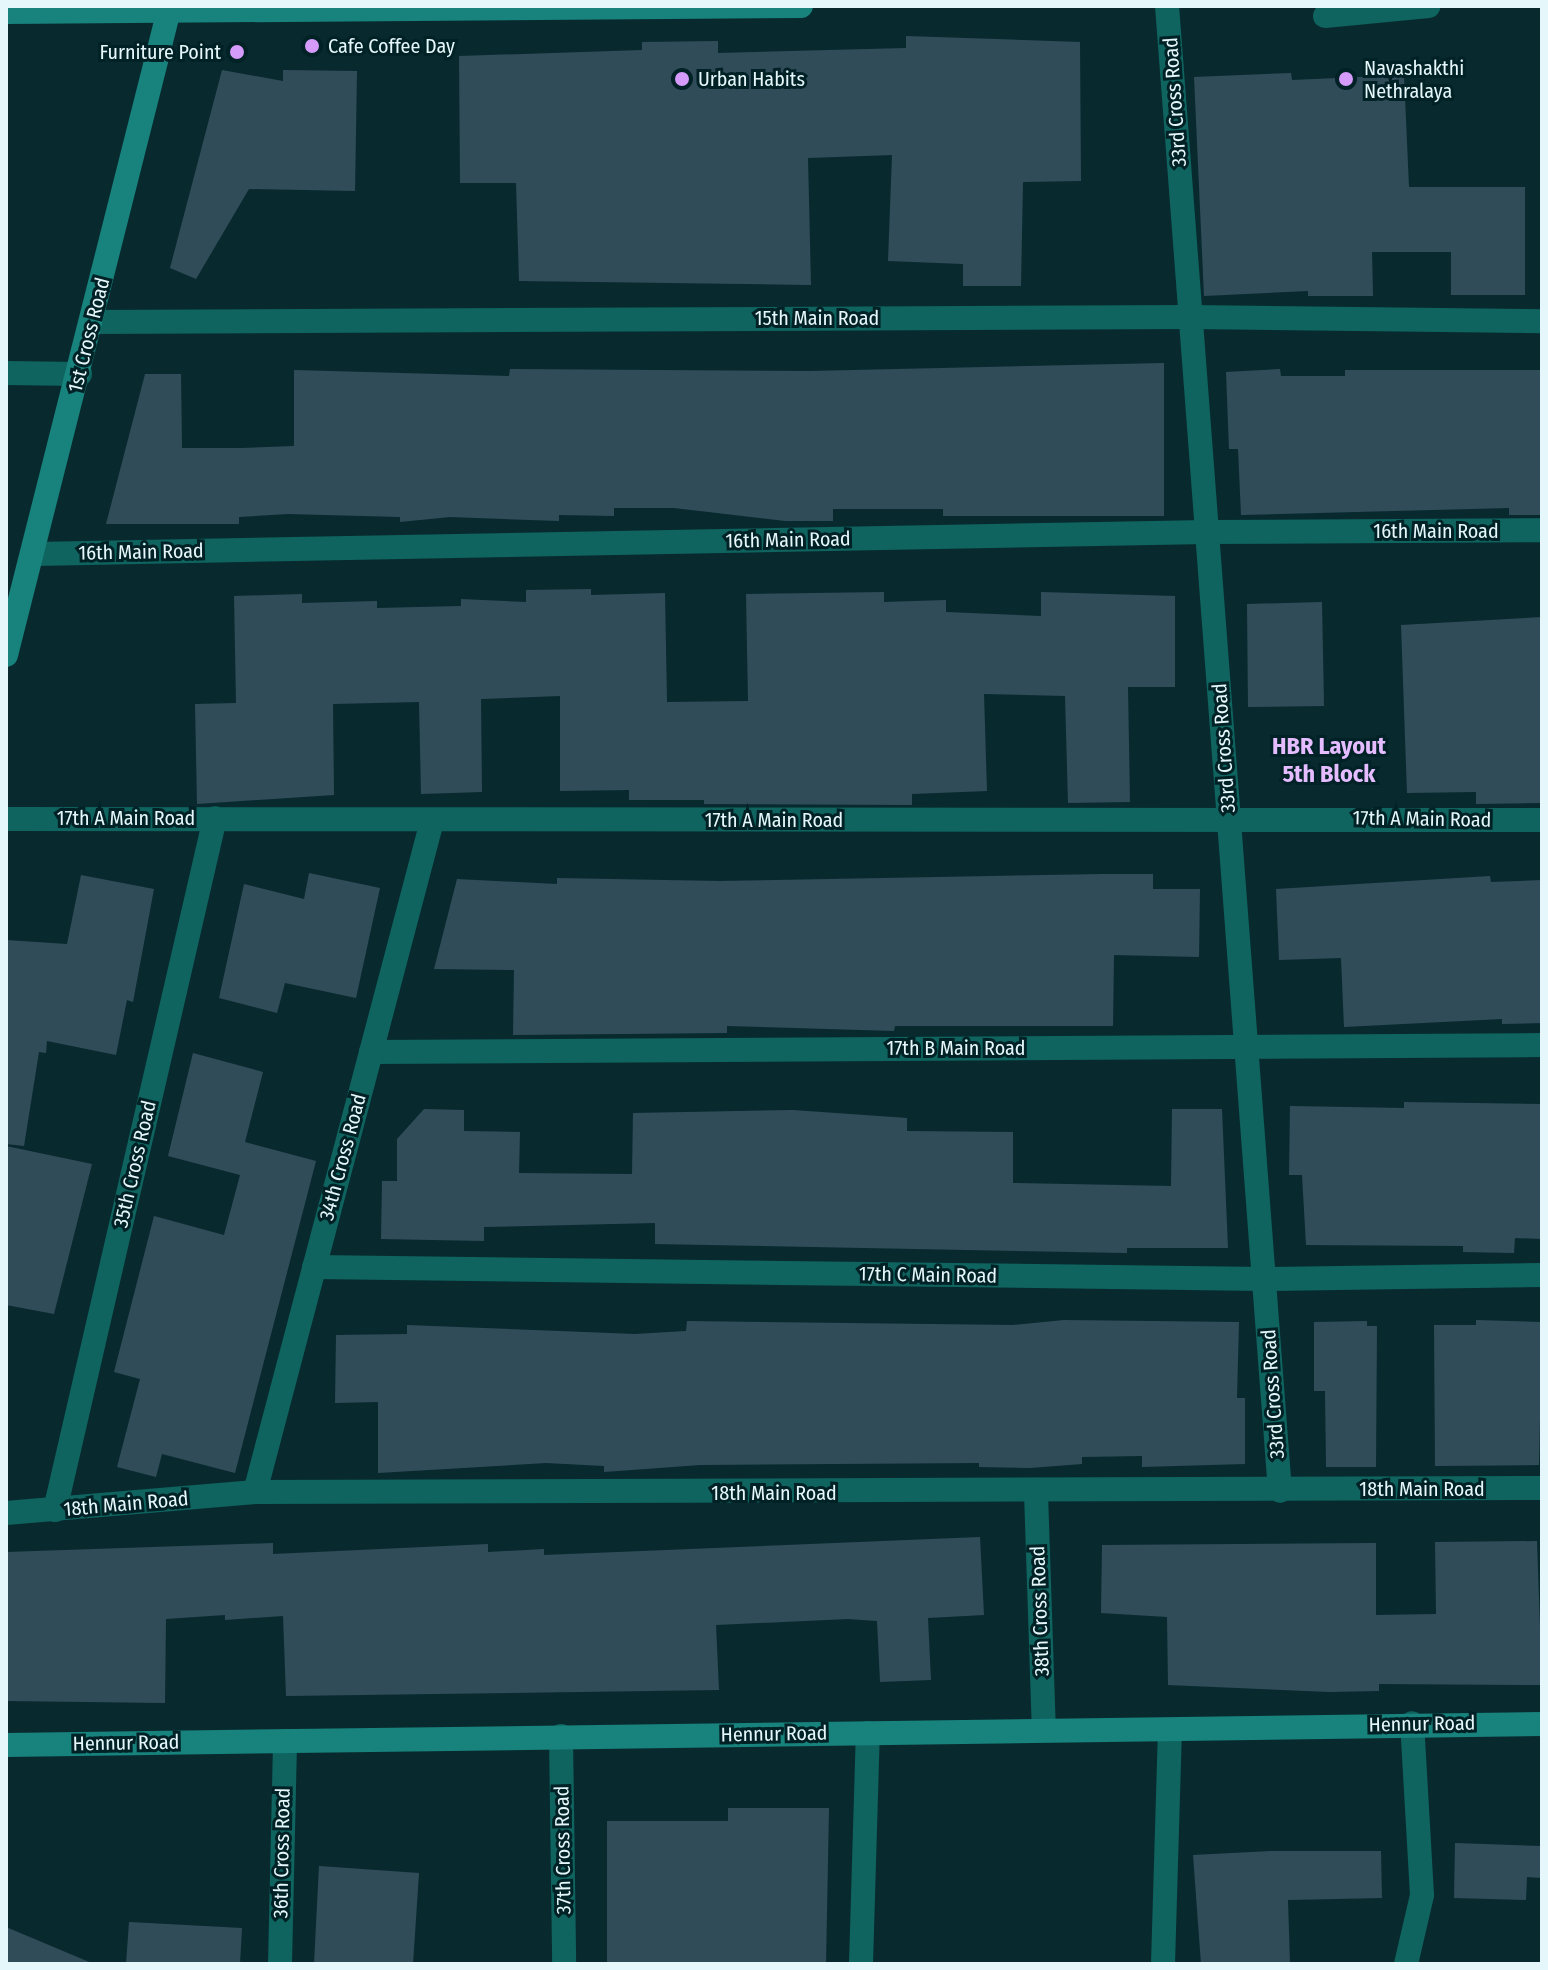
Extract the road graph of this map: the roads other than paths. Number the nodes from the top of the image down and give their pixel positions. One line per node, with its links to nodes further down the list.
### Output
1 (801, 6): 5 (street)
2 (1167, 6): 7 (street, 33rd Cross Road)
3 (1429, 6): 6 (street)
4 (6, 12): 5 (street)
5 (168, 14): 9 (street, 1st Cross Road)
6 (1325, 16)
7 (1191, 317): 8 (street, 15th Main Road); 9 (street, 15th Main Road); 13 (street, 33rd Cross Road)
8 (1542, 321)
9 (91, 322): 11 (street, 1st Cross Road)
10 (6, 373): 11 (street)
11 (80, 374): 14 (street, 1st Cross Road)
12 (1542, 530): 13 (street, 16th Main Road)
13 (1207, 532): 14 (street, 16th Main Road); 16 (street, 33rd Cross Road)
14 (35, 554): 15 (street, 1st Cross Road)
15 (6, 655)
16 (1229, 817): 19 (street, 17th A Main Road); 20 (street, 17th A Main Road); 22 (street, 33rd Cross Road)
17 (215, 818): 18 (street, 17th A Main Road); 20 (street, 17th A Main Road); 31 (street, 35th Cross Road)
18 (6, 819)
19 (1542, 820)
20 (432, 821): 23 (street, 34th Cross Road)
21 (1542, 1045): 22 (street, 17th B Main Road)
22 (1246, 1047): 23 (street, 17th B Main Road); 26 (street, 33rd Cross Road)
23 (371, 1052): 24 (street, 34th Cross Road)
24 (314, 1267): 26 (street, 17th C Main Road); 29 (street, 34th Cross Road)
25 (1542, 1275): 26 (street, 17th C Main Road)
26 (1264, 1279): 28 (street, 33rd Cross Road)
27 (1542, 1488): 28 (street, 18th Main Road)
28 (1280, 1491): 30 (street, 18th Main Road)
29 (255, 1492): 30 (street, 18th Main Road); 31 (street, 18th Main Road)
30 (1036, 1493): 35 (street, 38th Cross Road)
31 (55, 1510): 32 (street, 18th Main Road)
32 (6, 1513)
33 (1412, 1723): 34 (street, Hennur Road); 36 (street, Hennur Road); 45 (street)
34 (1542, 1724)
35 (1044, 1729): 36 (street, Hennur Road); 37 (street, Hennur Road)
36 (1170, 1731): 44 (street)
37 (868, 1733): 38 (street, Hennur Road); 43 (street)
38 (561, 1736): 39 (street, Hennur Road); 42 (street, 37th Cross Road)
39 (285, 1741): 40 (street, Hennur Road); 41 (street, 36th Cross Road)
40 (6, 1745)
41 (280, 1964)
42 (564, 1964)
43 (861, 1964)
44 (1163, 1964)
45 (1406, 1964)

